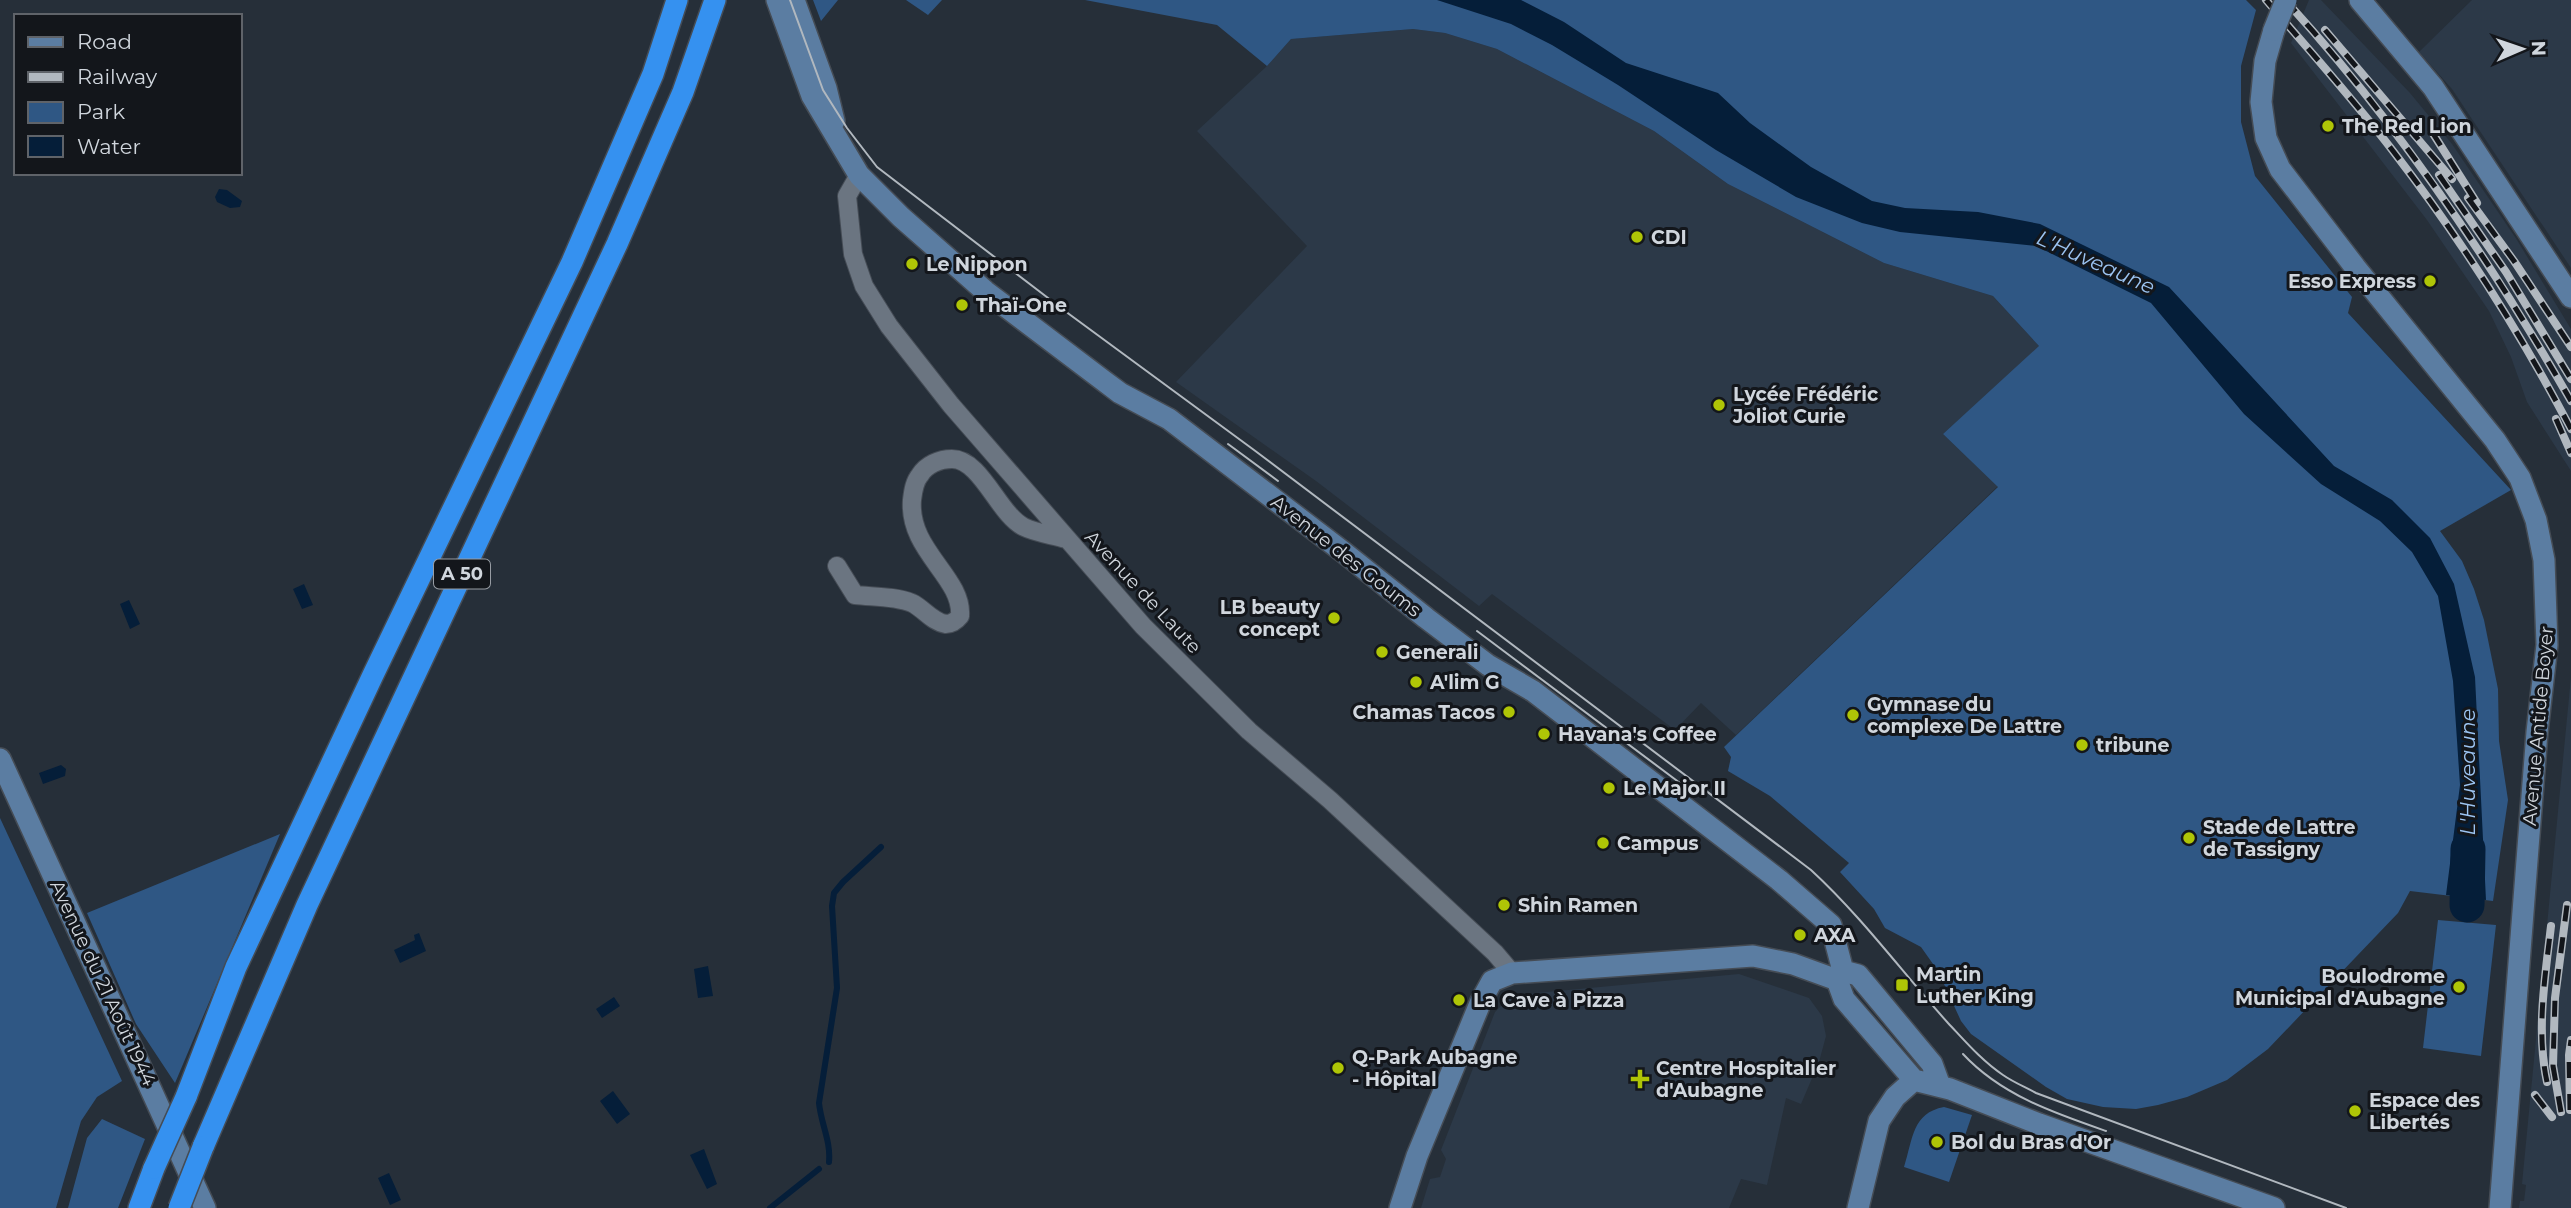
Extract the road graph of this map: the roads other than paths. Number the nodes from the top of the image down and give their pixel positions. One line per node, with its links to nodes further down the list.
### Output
1 (677, 0): 17 (highway, A 50, bridge)
2 (715, 0): 18 (highway, A 50, bridge)
3 (777, 0): 7 (main road, Avenue des Goums)
4 (794, 0): 7 (main road, Avenue des Goums)
5 (2286, 0): 23 (main road, Avenue Antide Boyer, bridge)
6 (2360, 0): 9 (main road)
7 (839, 143): 8 (main road, Avenue des Goums)
8 (859, 175): 10 (street, Avenue de Laute); 14 (main road, Avenue des Goums)
9 (2571, 298)
10 (1066, 539): 11 (street); 13 (street, Avenue de Laute)
11 (837, 566)
12 (0, 759): 19 (main road, Avenue du 21 Août 1944)
13 (1511, 973): 14 (main road); 20 (main road)
14 (1840, 975): 15 (main road, Avenue des Goums); 16 (main road)
15 (1914, 1080): 16 (main road); 21 (main road)
16 (1940, 1086): 22 (main road)
17 (139, 1208)
18 (179, 1208)
19 (205, 1208)
20 (1400, 1208)
21 (1858, 1208)
22 (2274, 1208)
23 (2500, 1208)

